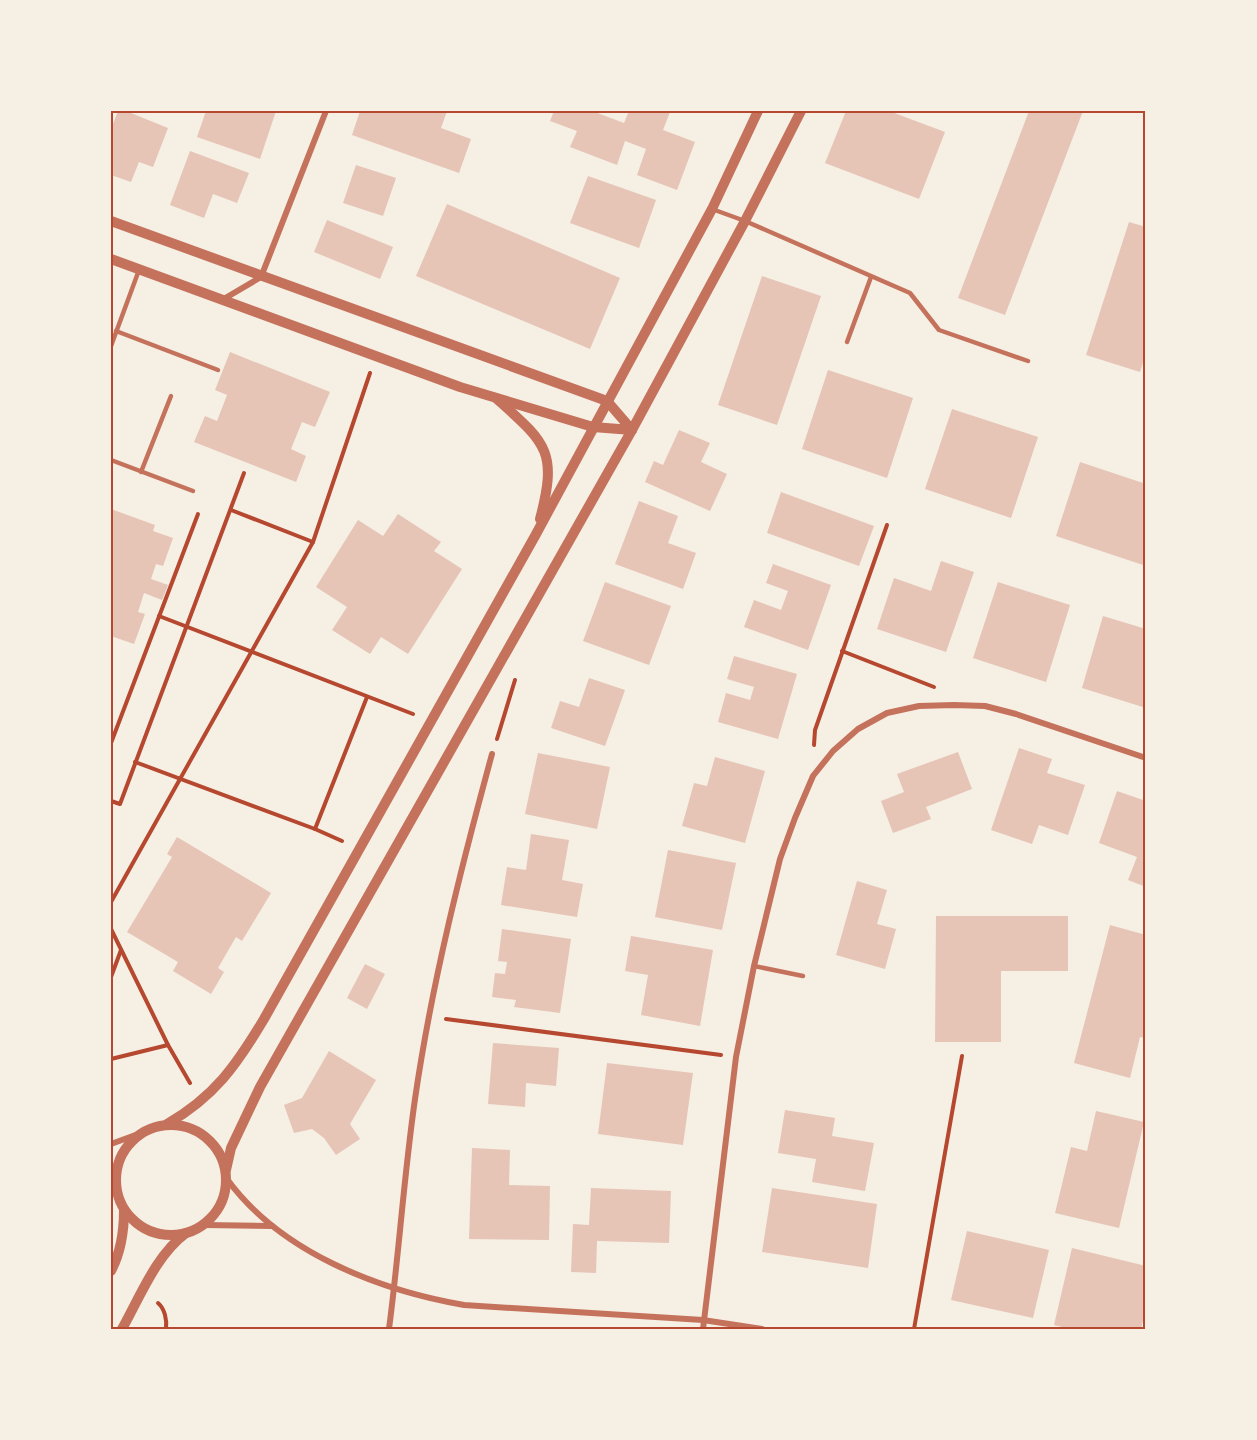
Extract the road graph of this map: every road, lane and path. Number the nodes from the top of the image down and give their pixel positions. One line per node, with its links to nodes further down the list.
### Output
1 (326, 111): 9 (street)
2 (758, 111): 4 (street)
3 (801, 111): 5 (street)
4 (712, 210): 5 (lane); 20 (street)
5 (745, 221): 10 (lane); 22 (street)
6 (111, 222): 9 (street)
7 (111, 259): 8 (street)
8 (139, 270): 11 (street); 12 (lane)
9 (261, 277): 11 (street); 20 (street)
10 (871, 277): 13 (lane); 16 (lane)
11 (222, 300): 15 (street)
12 (116, 331): 14 (lane); 17 (lane)
13 (847, 342)
14 (111, 346)
15 (376, 355): 19 (street); 31 (path)
16 (1028, 361)
17 (218, 370)
18 (171, 396): 24 (lane)
19 (495, 397): 21 (street); 30 (street)
20 (607, 401): 21 (street); 22 (street)
21 (593, 427): 22 (street); 30 (street)
22 (632, 430): 63 (street)
23 (111, 460): 24 (lane)
24 (141, 471): 26 (lane)
25 (244, 473): 27 (path)
26 (193, 492)
27 (231, 510): 31 (path); 33 (path)
28 (198, 514): 32 (path)
29 (887, 525): 34 (path)
30 (535, 536): 38 (street)
31 (313, 542): 35 (path)
32 (159, 616): 33 (path); 39 (path)
33 (187, 626): 35 (path); 42 (path)
34 (842, 651): 36 (path); 43 (path)
35 (251, 652): 37 (path); 44 (path)
36 (941, 689)
37 (367, 697): 38 (path); 46 (path)
38 (433, 721): 47 (street)
39 (111, 743)
40 (492, 754): 54 (street)
41 (1146, 758): 43 (street)
42 (135, 762): 44 (path); 45 (path)
43 (813, 776): 51 (street)
44 (180, 779): 46 (path); 48 (path)
45 (111, 801)
46 (315, 829): 47 (path)
47 (359, 850): 59 (street)
48 (111, 903)
49 (111, 929): 50 (path)
50 (121, 949): 52 (path); 55 (path)
51 (754, 966): 53 (lane); 57 (street)
52 (111, 976)
53 (803, 976)
54 (429, 1017): 57 (path); 70 (street)
55 (168, 1045): 58 (path); 59 (path)
56 (962, 1056): 78 (path)
57 (736, 1057): 72 (street)
58 (111, 1059)
59 (201, 1102): 60 (street)
60 (167, 1124): 61 (street); 63 (street)
61 (141, 1133): 62 (street); 64 (street)
62 (111, 1144)
63 (227, 1174): 66 (street); 67 (street)
64 (114, 1189): 65 (street)
65 (124, 1210): 68 (street); 69 (street)
66 (204, 1225): 67 (street); 68 (street)
67 (272, 1227): 70 (street)
68 (187, 1233): 71 (street)
69 (111, 1271)
70 (394, 1289): 72 (street); 75 (street)
71 (144, 1290): 73 (street); 74 (path)
72 (703, 1320): 76 (street); 77 (street)
73 (122, 1329)
74 (166, 1329)
75 (389, 1329)
76 (703, 1329)
77 (762, 1329)
78 (914, 1329)

